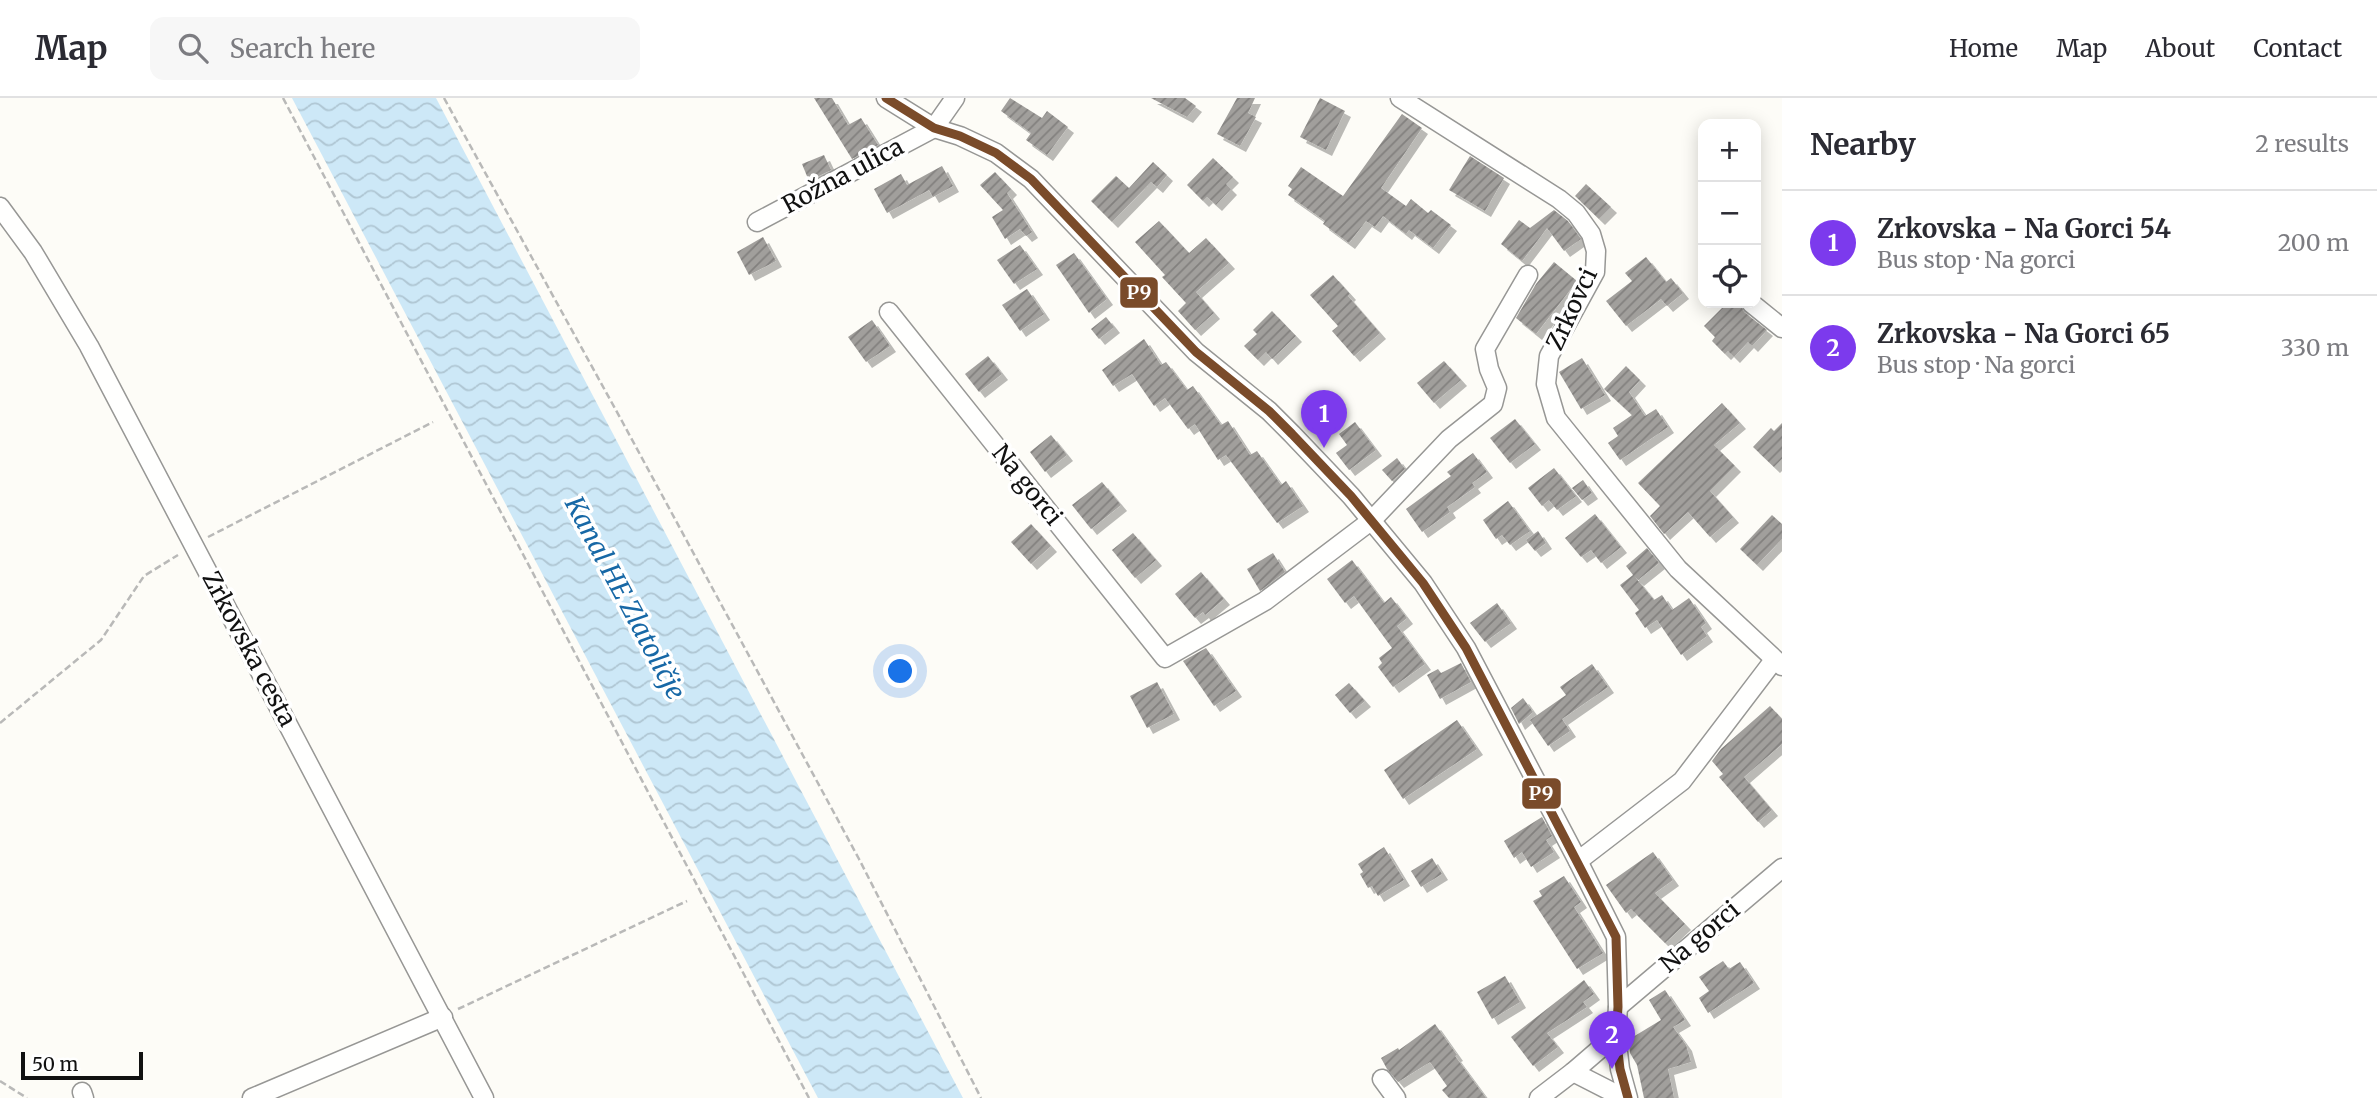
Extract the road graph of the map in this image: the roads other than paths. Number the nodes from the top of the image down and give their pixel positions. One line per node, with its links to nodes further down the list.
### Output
1 (886, 98): 4 (street)
2 (955, 98): 4 (street, Rožna ulica)
3 (1400, 98): 12 (street, Zrkovci)
4 (934, 128): 6 (street, Rožna ulica); 11 (street)
5 (0, 207): 16 (street, Zrkovska cesta)
6 (757, 222)
7 (1528, 275): 11 (street)
8 (1757, 308): 10 (street)
9 (889, 312): 11 (street, Na gorci)
10 (1782, 328)
11 (1372, 520): 13 (street)
12 (1778, 663): 13 (street, Zrkovci)
13 (1578, 861): 15 (street)
14 (1782, 868): 15 (street, Na gorci)
15 (1618, 1007): 17 (street)
16 (443, 1017): 20 (street); 21 (street, Zrkovska cesta)
17 (1616, 1035): 18 (street); 24 (street)
18 (1573, 1072): 23 (street); 24 (street)
19 (1382, 1079): 22 (street)
20 (252, 1098)
21 (484, 1098)
22 (1396, 1098)
23 (1539, 1098)
24 (1627, 1098)

